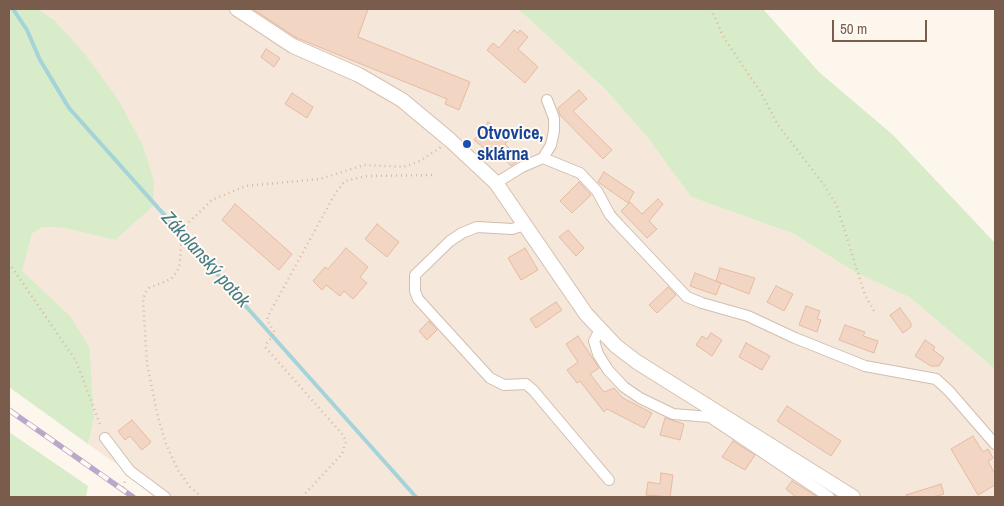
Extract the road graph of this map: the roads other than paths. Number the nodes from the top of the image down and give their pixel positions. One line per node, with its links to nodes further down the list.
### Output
1 (237, 9): 4 (main road)
2 (547, 100): 3 (street)
3 (543, 158): 4 (street); 9 (street)
4 (496, 184): 5 (main road)
5 (525, 225): 6 (main road); 10 (street)
6 (600, 330): 7 (main road); 7 (street)
7 (710, 411): 12 (street); 13 (main road)
8 (105, 438): 11 (street)
9 (995, 444)
10 (609, 480)
11 (165, 497)
12 (829, 497)
13 (853, 497)

